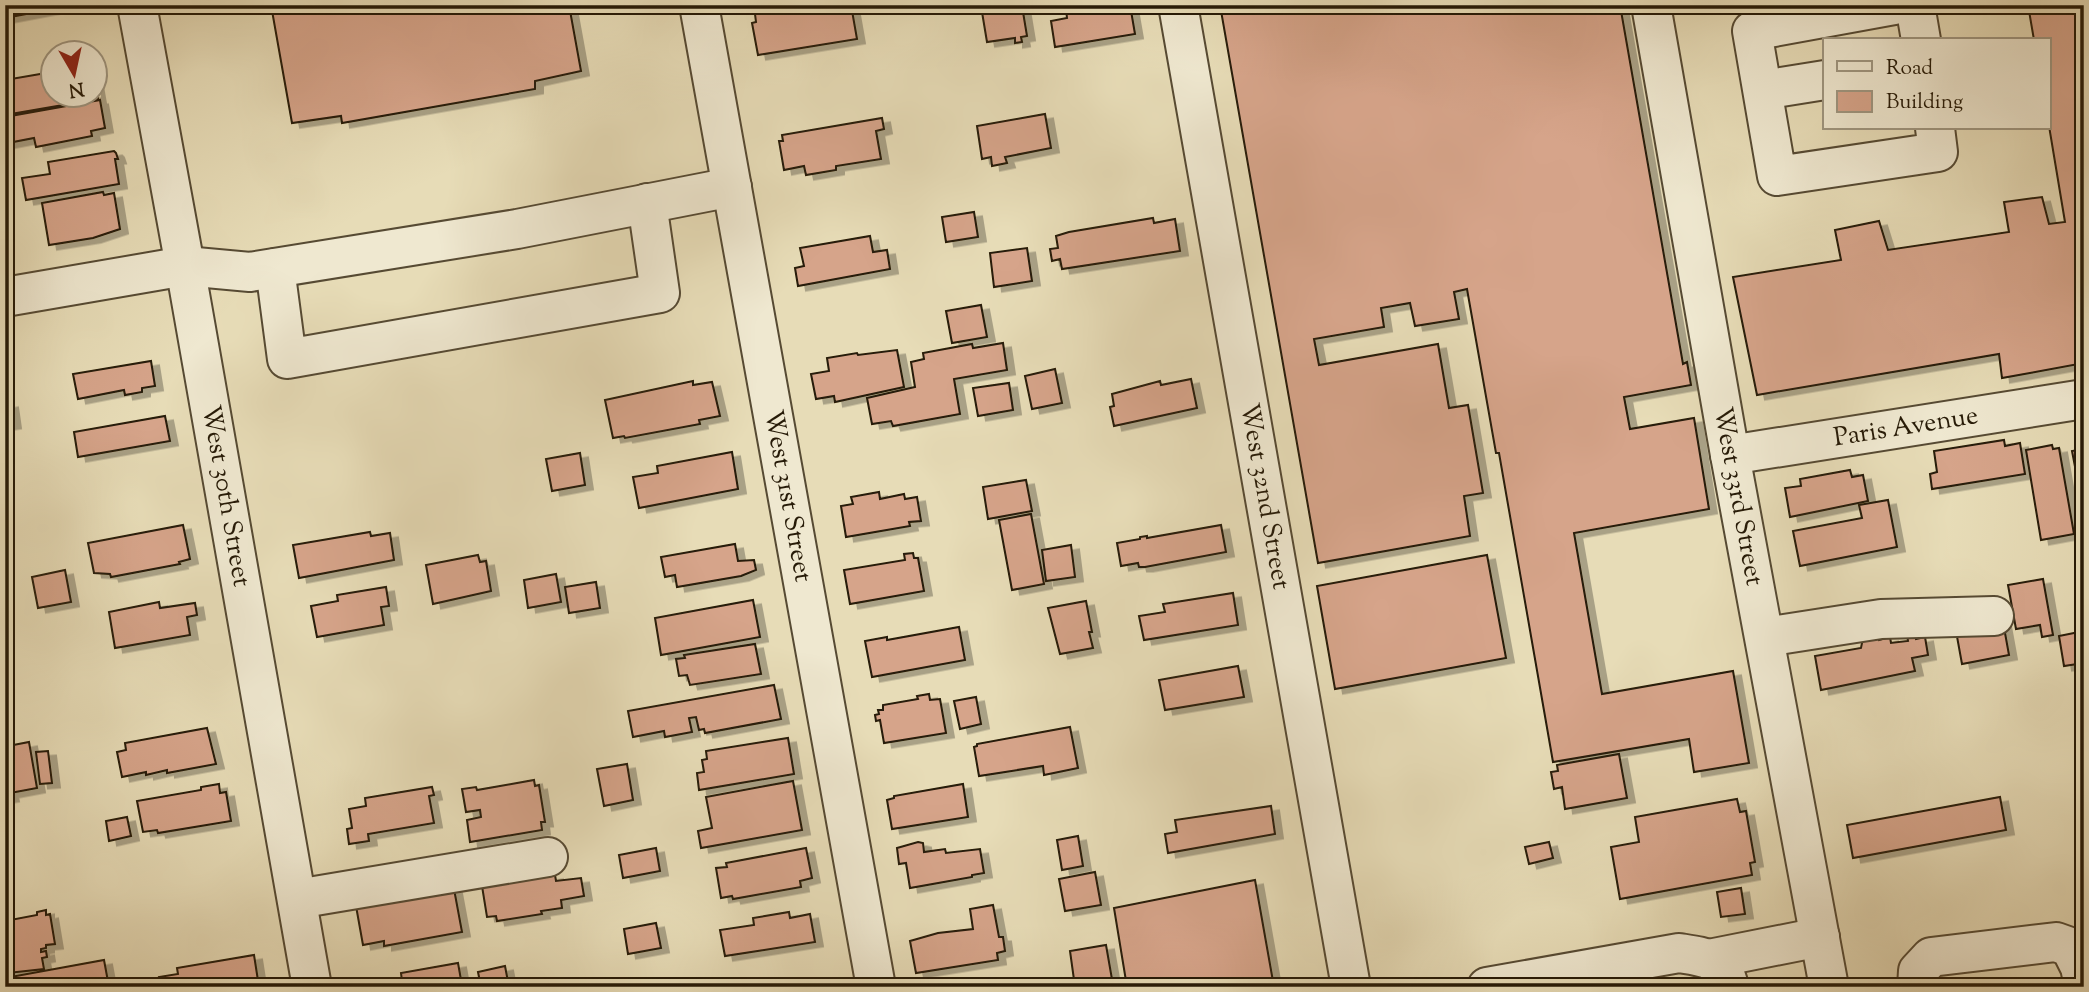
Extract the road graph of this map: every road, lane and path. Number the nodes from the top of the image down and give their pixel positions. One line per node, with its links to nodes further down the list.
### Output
1 (136, 5): 13 (street, West 30th Street)
2 (699, 5): 11 (street, West 31st Street)
3 (1178, 5): 27 (street, West 32nd Street)
4 (1651, 5): 17 (street, West 33rd Street)
5 (1894, 5): 9 (street)
6 (1915, 5): 7 (street)
7 (1921, 38)
8 (1823, 80): 9 (street)
9 (1763, 90): 10 (street)
10 (1934, 130)
11 (732, 187): 12 (street); 26 (street, West 31st Street)
12 (647, 204): 14 (street); 14 (street)
13 (185, 265): 14 (street); 15 (street); 21 (street, West 30th Street)
14 (275, 268)
15 (5, 297)
16 (2084, 399): 17 (street, Paris Avenue)
17 (1730, 455): 19 (street, West 33rd Street)
18 (1994, 615): 19 (street)
19 (1765, 637): 22 (street, West 33rd Street)
20 (548, 857): 21 (street)
21 (297, 899): 25 (street, West 30th Street)
22 (1820, 937): 23 (street); 29 (street, West 33rd Street)
23 (1719, 973): 28 (street)
24 (2084, 986): 30 (street)
25 (312, 987)
26 (876, 987)
27 (1351, 987)
28 (1487, 987)
29 (1829, 987)
30 (1917, 987)

